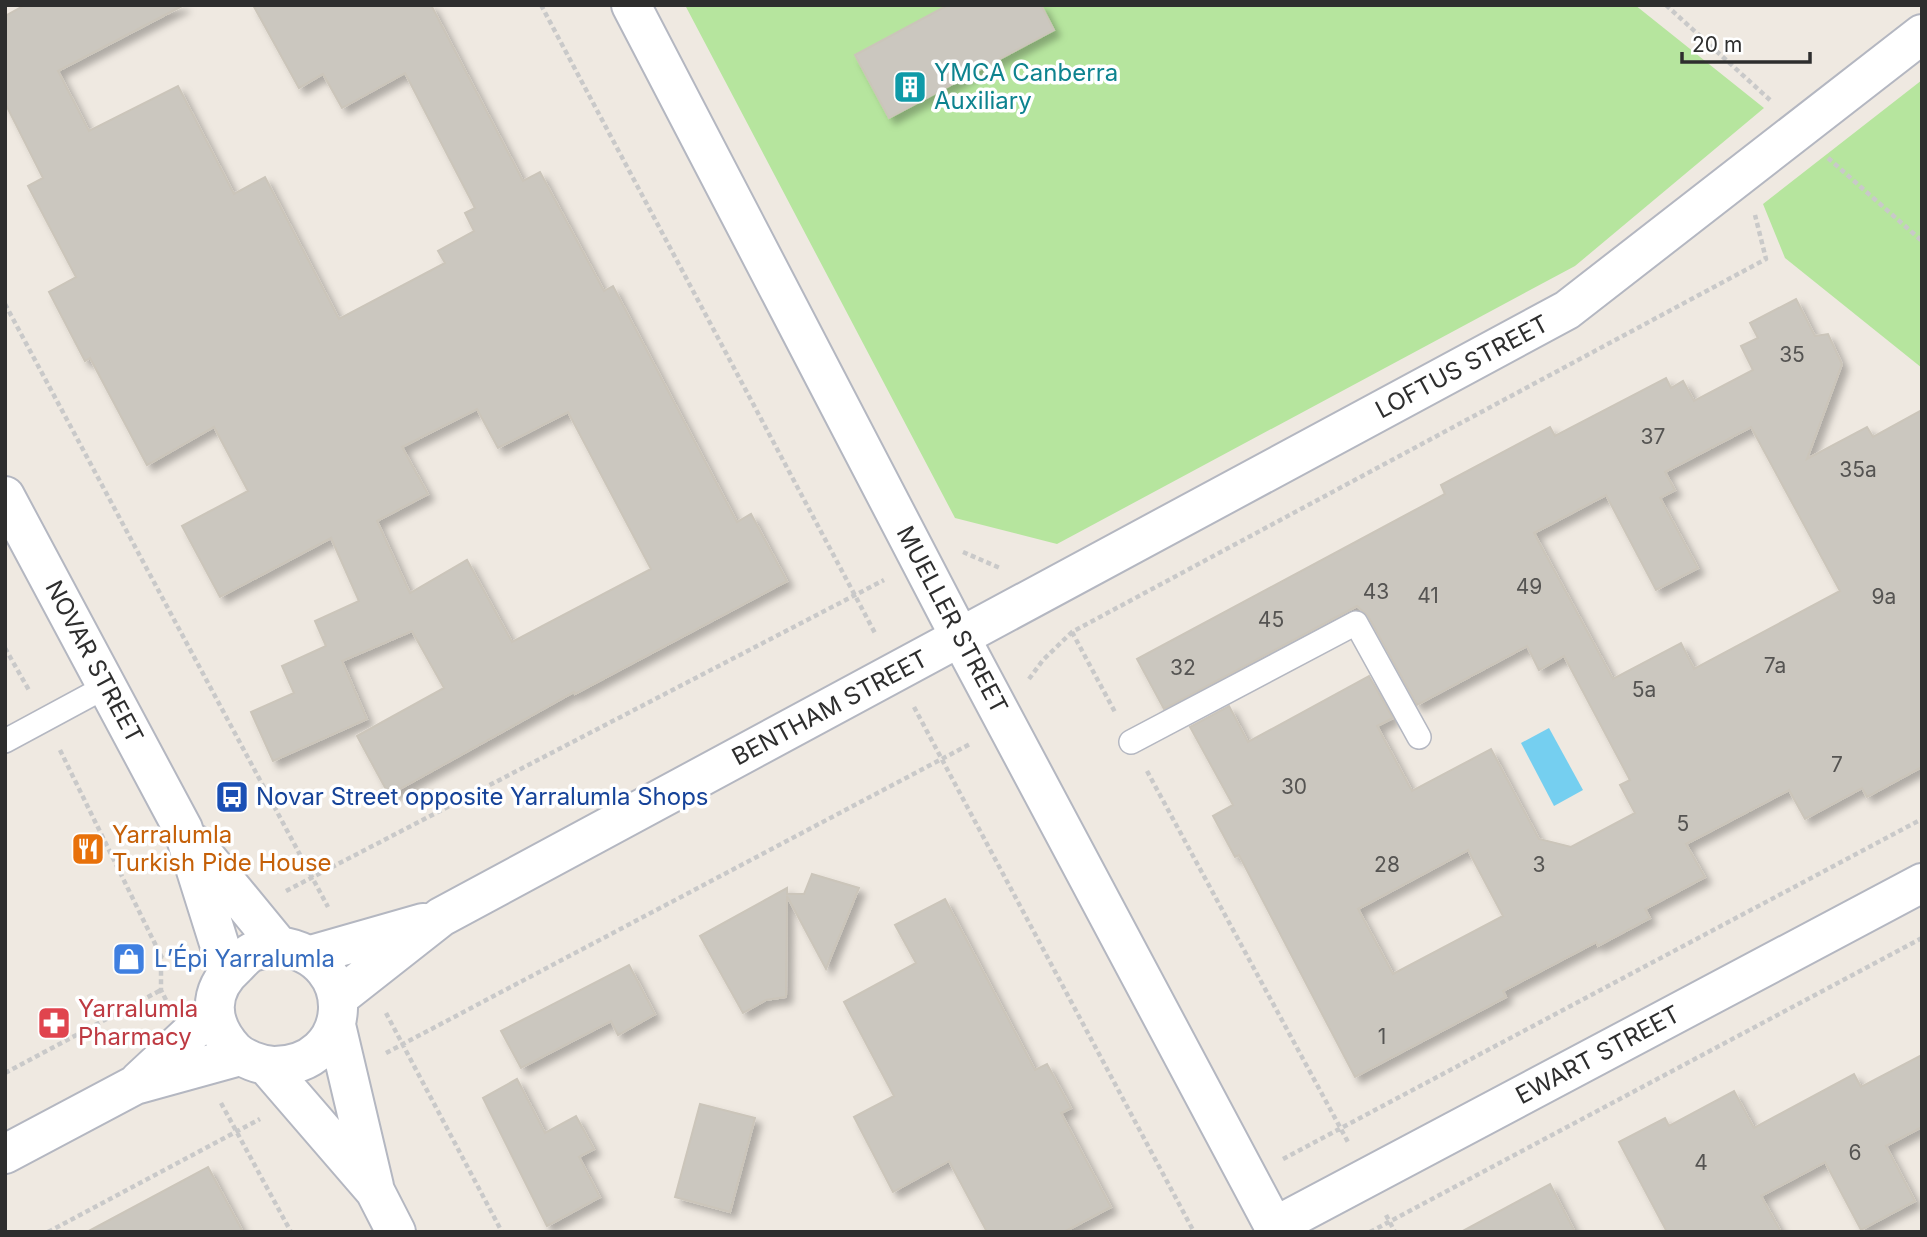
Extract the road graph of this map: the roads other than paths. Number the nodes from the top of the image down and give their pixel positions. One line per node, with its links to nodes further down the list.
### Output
1 (631, 5): 4 (street, MUELLER STREET)
2 (1921, 35): 4 (street, LOFTUS STREET)
3 (5, 496): 5 (street, NOVAR STREET)
4 (960, 637): 13 (street, BENTHAM STREET); 19 (street, MUELLER STREET)
5 (107, 686): 7 (lane); 9 (street, NOVAR STREET)
6 (1419, 737): 8 (lane)
7 (5, 741)
8 (1131, 742)
9 (183, 829): 11 (street, NOVAR STREET); 12 (street, NOVAR STREET)
10 (1922, 883): 19 (street, EWART STREET)
11 (295, 950): 12 (street); 13 (street)
12 (228, 972): 14 (street)
13 (347, 986): 15 (street); 18 (street)
14 (214, 1011): 15 (street); 16 (street)
15 (254, 1061): 16 (street); 18 (street)
16 (135, 1085): 17 (street)
17 (5, 1154)
18 (375, 1191): 20 (street)
19 (1275, 1229)
20 (396, 1232)

